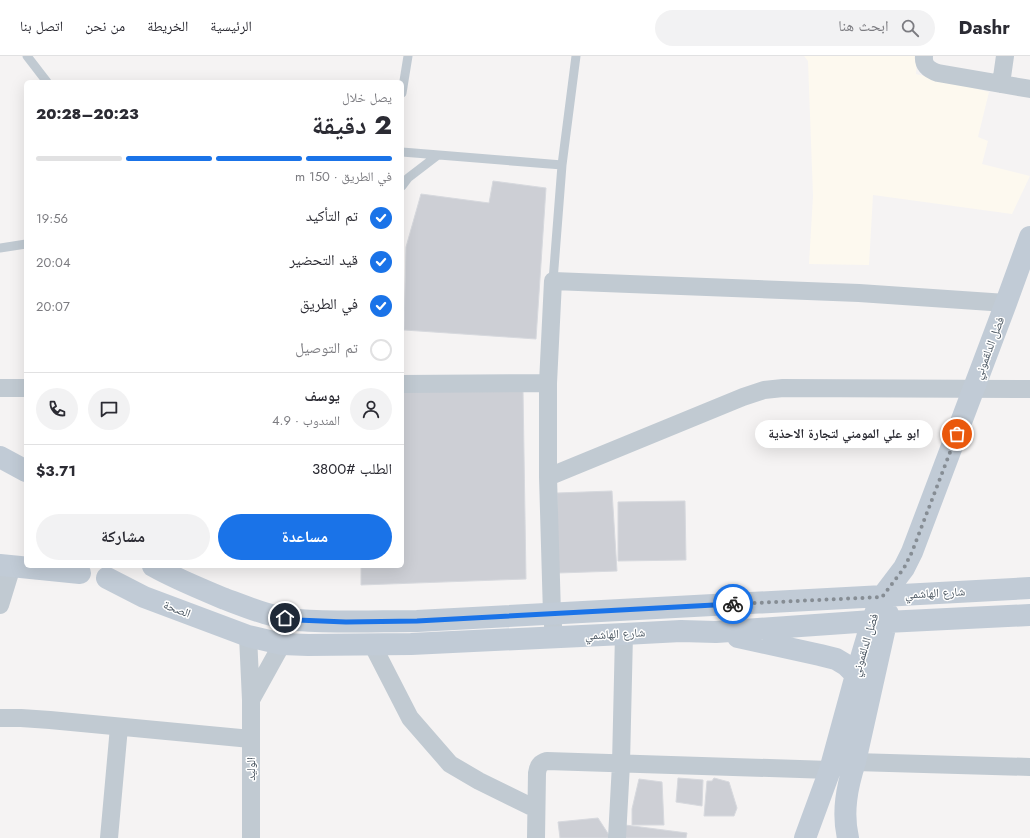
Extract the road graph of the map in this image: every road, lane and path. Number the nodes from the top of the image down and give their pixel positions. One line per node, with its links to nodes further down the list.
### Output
1 (27, 56): 6 (lane)
2 (408, 56): 7 (lane)
3 (576, 56): 12 (lane)
4 (924, 56): 8 (street)
5 (1005, 56): 8 (street)
6 (45, 80)
7 (404, 81)
8 (1001, 84): 9 (street)
9 (1030, 89)
10 (404, 152): 11 (lane)
11 (438, 155): 12 (lane); 13 (lane)
12 (562, 165): 17 (lane)
13 (404, 183)
14 (1030, 237): 18 (main road, فضل الدلقموني)
15 (24, 244): 16 (lane)
16 (0, 248)
17 (553, 281): 18 (street); 19 (street)
18 (1006, 303): 23 (main road, فضل الدلقموني)
19 (548, 383): 20 (street); 27 (street)
20 (404, 384)
21 (0, 388): 22 (street)
22 (24, 388)
23 (974, 389): 24 (street); 27 (street); 35 (main road, فضل الدلقموني)
24 (1030, 389)
25 (0, 457): 26 (main road)
26 (24, 470)
27 (548, 478): 37 (street)
28 (6, 566): 29 (main road); 36 (street)
29 (24, 567)
30 (54, 568): 32 (main road)
31 (157, 568): 37 (main road, شارع الهاشمي)
32 (78, 569): 33 (main road)
33 (114, 572): 42 (main road, الصحة)
34 (1030, 588): 35 (main road, شارع الهاشمي)
35 (889, 596): 37 (main road, شارع الهاشمي); 39 (main road, فضل الدلقموني)
36 (0, 605)
37 (552, 614): 43 (street)
38 (1030, 615): 39 (main road, شارع الهاشمي)
39 (879, 621): 40 (main road, شارع الهاشمي); 46 (main road, فضل الدلقموني); 51 (main road)
40 (716, 632): 41 (main road, شارع الهاشمي); 46 (main road)
41 (624, 634): 43 (main road, شارع الهاشمي); 52 (street)
42 (248, 636): 44 (main road, شارع الهاشمي); 47 (street, الوليد)
43 (554, 637): 45 (main road, شارع الهاشمي)
44 (282, 644): 45 (main road, شارع الهاشمي); 47 (street, الوليد)
45 (372, 644): 55 (street)
46 (856, 675): 54 (main road, فضل الدلقموني)
47 (251, 700): 50 (street, الوليد)
48 (0, 718): 49 (street)
49 (118, 727): 50 (street); 56 (street)
50 (251, 739): 57 (street, الوليد)
51 (855, 762): 53 (street); 61 (main road)
52 (621, 764): 54 (street); 55 (street); 59 (street)
53 (1030, 767)
54 (830, 770): 60 (main road, فضل الدلقموني)
55 (536, 810): 58 (street)
56 (109, 838)
57 (251, 838)
58 (536, 838)
59 (617, 838)
60 (805, 838)
61 (848, 838)

